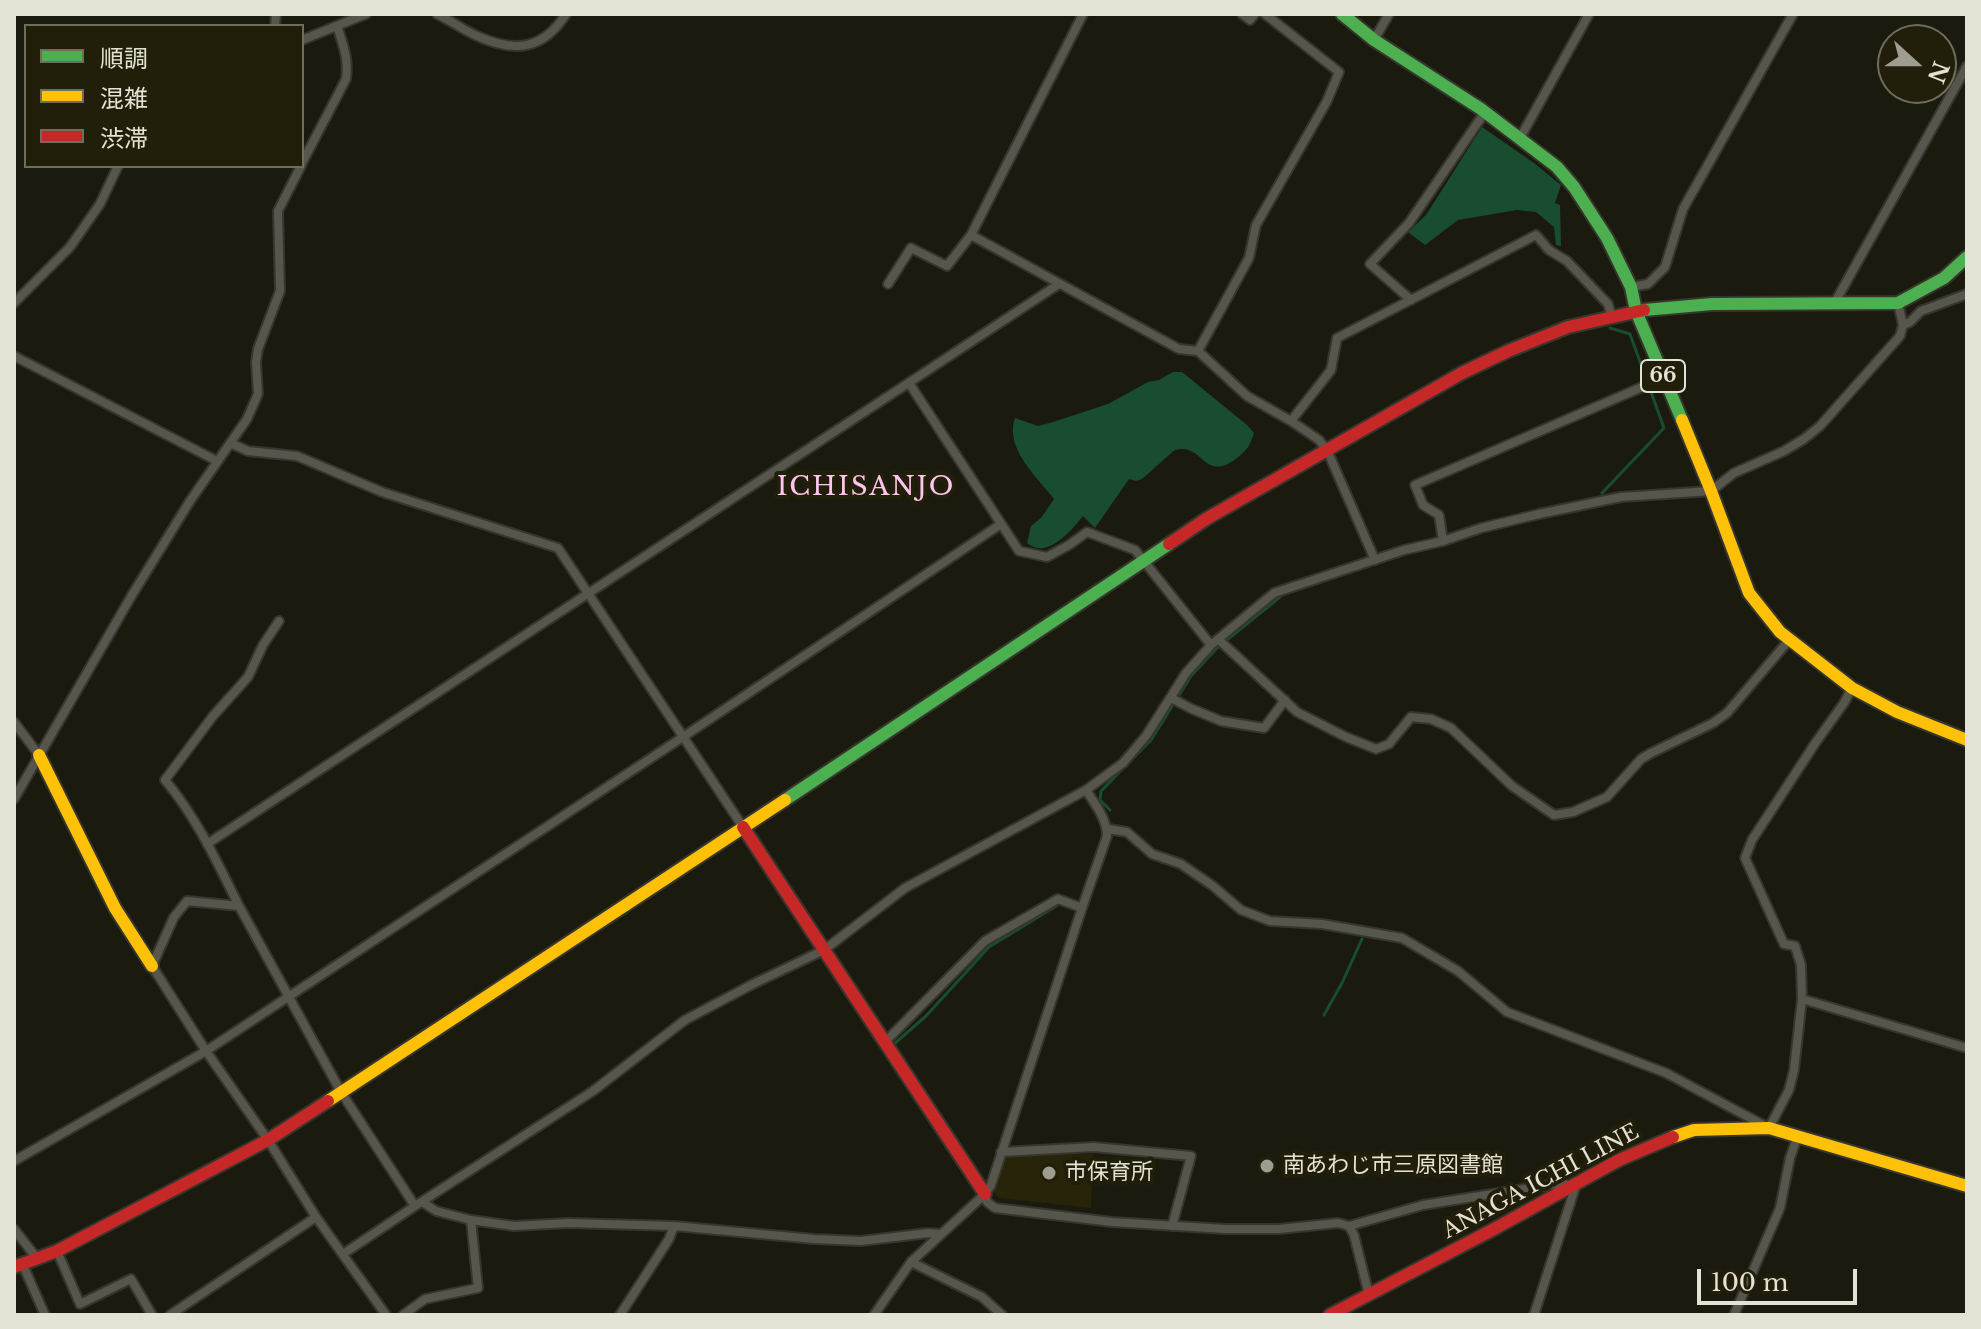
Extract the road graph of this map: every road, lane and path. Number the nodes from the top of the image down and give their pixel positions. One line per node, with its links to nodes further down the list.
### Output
1 (365, 14): 12 (street)
2 (437, 14): 3 (street)
3 (566, 14)
4 (1083, 14): 21 (street)
5 (1242, 14): 6 (street)
6 (1255, 14)
7 (1265, 14): 34 (street)
8 (1342, 14): 14 (street, 66)
9 (1389, 14): 14 (street)
10 (1589, 14): 17 (street)
11 (1793, 14): 25 (street)
12 (337, 26): 13 (street); 18 (street)
13 (304, 39)
14 (1374, 40): 16 (street, 66)
15 (1967, 66): 30 (street)
16 (1485, 112): 17 (street, 66); 28 (street)
17 (1520, 138): 25 (street, 66)
18 (304, 159)
19 (117, 168): 27 (street)
20 (300, 168): 39 (street)
21 (971, 235): 23 (street); 24 (street)
22 (1967, 257): 29 (street)
23 (888, 284)
24 (1059, 284): 34 (street); 37 (street)
25 (1631, 287): 31 (street, 66)
26 (1967, 294): 33 (street)
27 (16, 297)
28 (1411, 300): 32 (street); 38 (street)
29 (1898, 303): 30 (street); 33 (street)
30 (1834, 304): 31 (street)
31 (1636, 311): 32 (street); 36 (street, 66)
32 (1612, 317): 40 (street)
33 (1903, 325): 42 (street)
34 (1198, 351): 38 (street)
35 (14, 356): 41 (street)
36 (1663, 378): 42 (street, 66); 44 (street)
37 (909, 383): 43 (street); 47 (street)
38 (1291, 421): 40 (street)
39 (230, 443): 41 (street); 47 (street)
40 (1327, 450): 45 (street); 46 (street)
41 (217, 461): 57 (street)
42 (1711, 491): 44 (street); 49 (street, 66)
43 (1001, 524): 45 (street); 55 (street)
44 (1443, 541): 46 (street)
45 (1145, 560): 50 (street); 60 (street)
46 (1375, 560): 50 (street)
47 (588, 594): 55 (street); 62 (street)
48 (279, 621): 62 (street)
49 (1790, 639): 51 (street, 66); 53 (street)
50 (1214, 642): 52 (street); 53 (street)
51 (1852, 688): 56 (street, 66); 68 (street)
52 (1171, 698): 53 (street); 58 (street)
53 (1285, 700)
54 (14, 722): 57 (street)
55 (683, 737): 60 (street); 67 (street)
56 (1967, 740)
57 (39, 755): 59 (street); 66 (street)
58 (1086, 790): 61 (street); 65 (street)
59 (14, 799)
60 (743, 827): 65 (street); 72 (street)
61 (1108, 829): 64 (street); 73 (street)
62 (207, 844): 63 (street)
63 (239, 906): 66 (street); 67 (street)
64 (1082, 908): 69 (street); 76 (street)
65 (824, 950): 69 (street); 81 (street)
66 (152, 966): 71 (street)
67 (288, 995): 71 (street); 72 (street)
68 (1802, 999): 70 (street); 73 (street)
69 (884, 1043): 80 (street)
70 (1967, 1048)
71 (206, 1051): 75 (street); 77 (street)
72 (341, 1092): 75 (street); 81 (street)
73 (1769, 1128): 74 (street, ANAGA ICHI LINE); 79 (street, ANAGA ICHI LINE)
74 (1798, 1135): 78 (street, ANAGA ICHI LINE); 105 (street)
75 (268, 1140): 82 (street); 89 (street)
76 (1001, 1152): 80 (street); 85 (street)
77 (14, 1161)
78 (1967, 1184)
79 (1573, 1185): 86 (street); 94 (street, ANAGA ICHI LINE); 104 (street)
80 (985, 1194): 85 (street); 88 (street)
81 (418, 1204): 83 (street); 90 (street)
82 (316, 1217): 90 (street); 97 (street)
83 (471, 1220): 84 (street); 99 (street)
84 (674, 1226): 88 (street); 100 (street)
85 (1172, 1226): 86 (street)
86 (1349, 1226): 94 (street)
87 (14, 1229): 91 (street)
88 (940, 1234): 92 (street)
89 (57, 1251): 91 (street); 96 (street)
90 (343, 1254): 98 (street)
91 (36, 1257): 93 (street)
92 (911, 1262): 101 (street); 102 (street)
93 (18, 1265): 95 (street)
94 (1369, 1295): 103 (street, ANAGA ICHI LINE)
95 (45, 1315)
96 (152, 1315)
97 (170, 1315)
98 (386, 1315)
99 (403, 1315)
100 (620, 1315)
101 (874, 1315)
102 (1002, 1315)
103 (1330, 1315)
104 (1534, 1315)
105 (1734, 1315)

